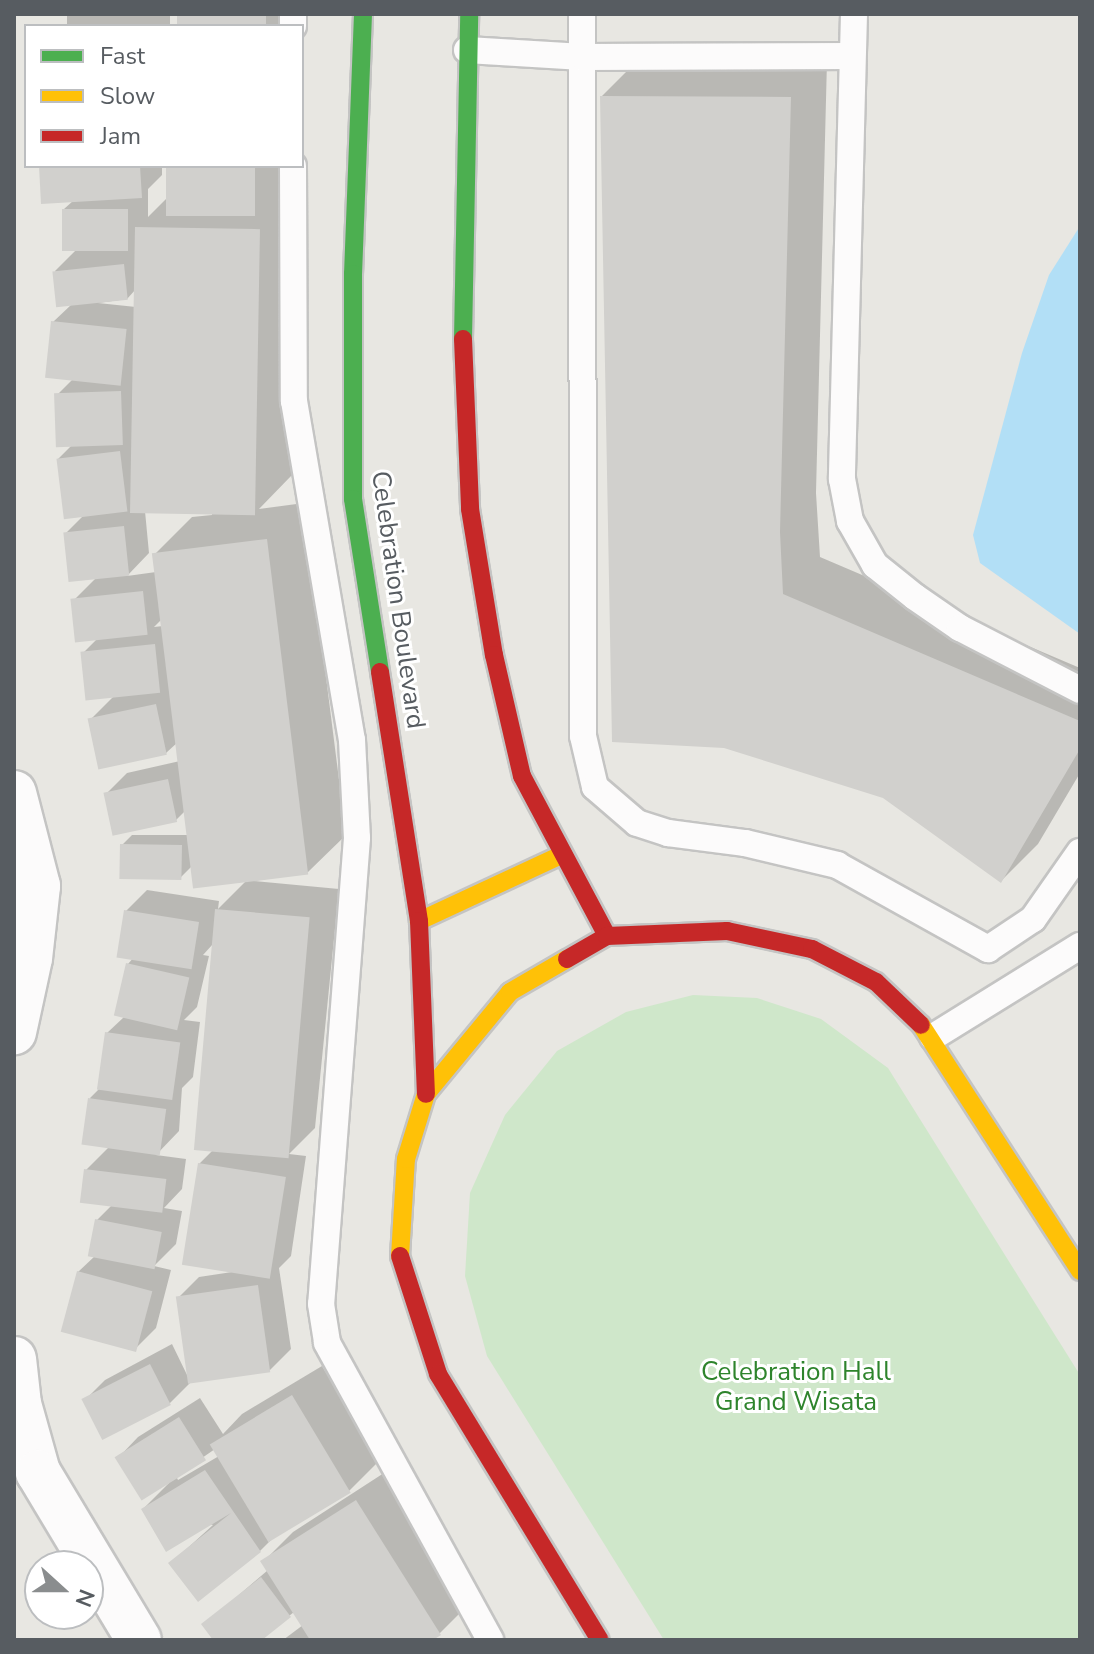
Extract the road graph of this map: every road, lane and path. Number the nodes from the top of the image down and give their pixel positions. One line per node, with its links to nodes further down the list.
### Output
1 (363, 14): 13 (street, Celebration Boulevard)
2 (469, 14): 5 (street)
3 (582, 14): 7 (lane)
4 (854, 14): 6 (lane)
5 (467, 50): 7 (lane); 12 (street)
6 (852, 56): 7 (lane); 9 (lane)
7 (583, 57): 11 (lane)
8 (293, 168): 23 (lane)
9 (1080, 690)
10 (14, 793): 16 (street)
11 (1080, 852)
12 (561, 855): 13 (street); 14 (street)
13 (419, 921): 18 (street, Celebration Boulevard)
14 (607, 936): 17 (street); 18 (street)
15 (1080, 946): 17 (lane)
16 (14, 1032)
17 (933, 1037): 19 (street)
18 (426, 1094): 24 (street)
19 (1080, 1271)
20 (14, 1359): 21 (street)
21 (26, 1471): 22 (street)
22 (139, 1640)
23 (490, 1640)
24 (600, 1640)

